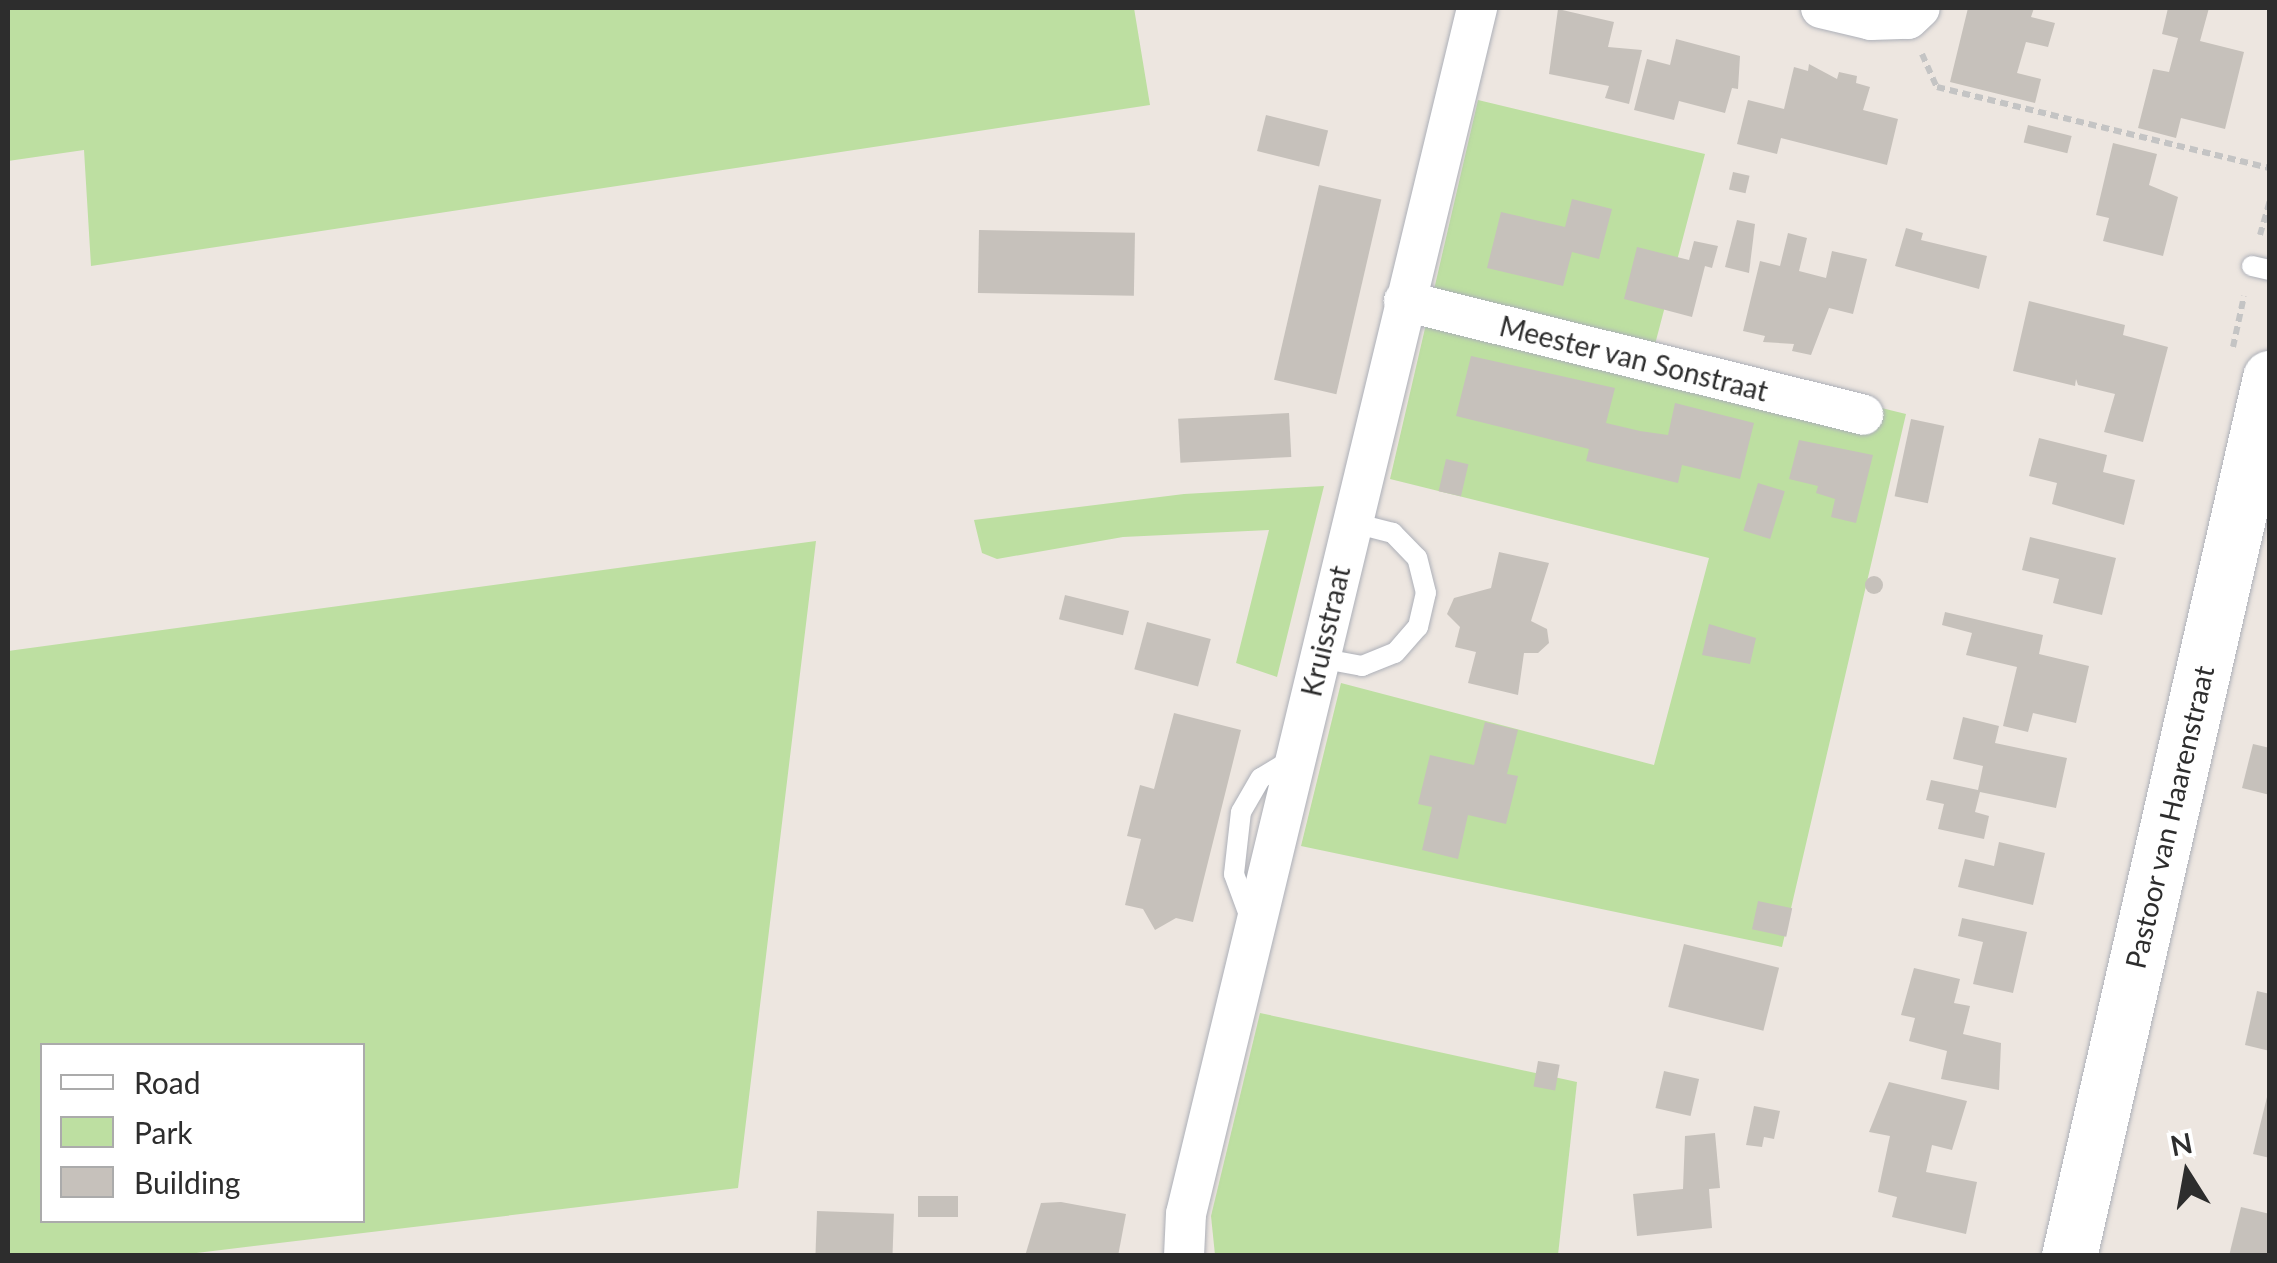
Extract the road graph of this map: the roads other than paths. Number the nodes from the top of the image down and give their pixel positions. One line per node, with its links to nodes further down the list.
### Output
1 (1478, 8): 4 (street, Kruisstraat)
2 (1821, 8): 3 (street)
3 (1914, 14)
4 (1404, 301): 6 (street, Meester van Sonstraat); 7 (street, Kruisstraat)
5 (2270, 378): 10 (street, Pastoor van Haarenstraat)
6 (1864, 416)
7 (1350, 522): 8 (street, Kruisstraat); 8 (lane)
8 (1319, 658): 9 (street, Kruisstraat)
9 (1184, 1256)
10 (2069, 1256)

